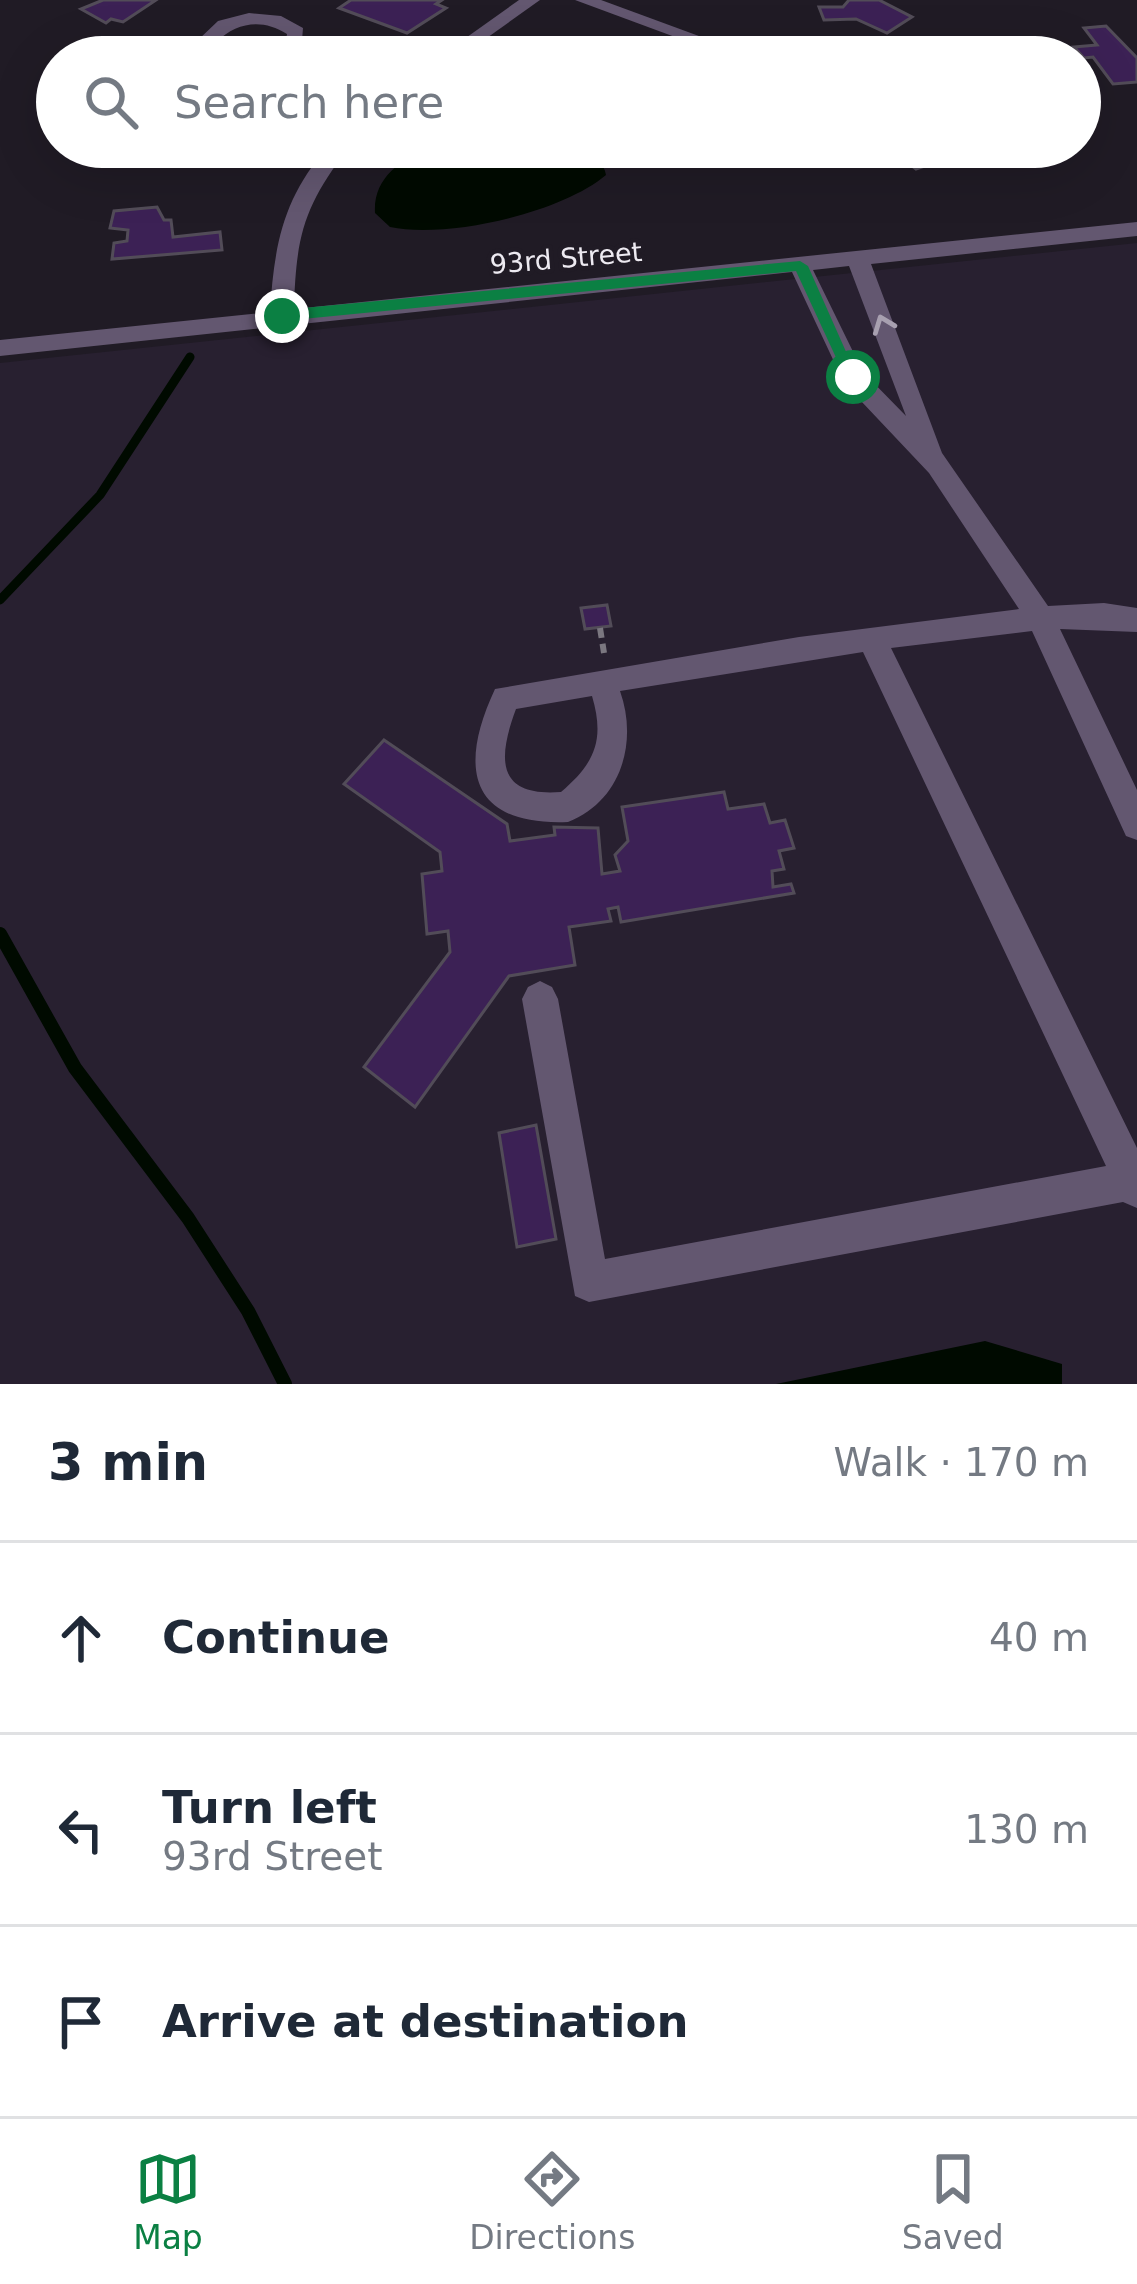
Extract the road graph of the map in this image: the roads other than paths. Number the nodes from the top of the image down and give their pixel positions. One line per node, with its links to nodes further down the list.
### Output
1 (531, 0): 5 (street)
2 (584, 0): 6 (street)
3 (211, 36): 4 (street)
4 (296, 36)
5 (479, 36)
6 (687, 36)
7 (321, 168): 11 (street)
8 (1137, 229): 9 (street, 93rd Street)
9 (858, 260): 10 (street, 93rd Street); 13 (street, one-way to 9)
10 (800, 266): 11 (street, 93rd Street); 13 (street)
11 (282, 316): 12 (street, 93rd Street)
12 (0, 348)
13 (938, 466): 14 (street)
14 (1040, 617): 15 (street); 16 (street); 18 (street)
15 (1137, 620)
16 (873, 642): 17 (street); 20 (street)
17 (602, 681): 17 (street)
18 (1137, 825)
19 (540, 999): 20 (street)
20 (1136, 1183)

